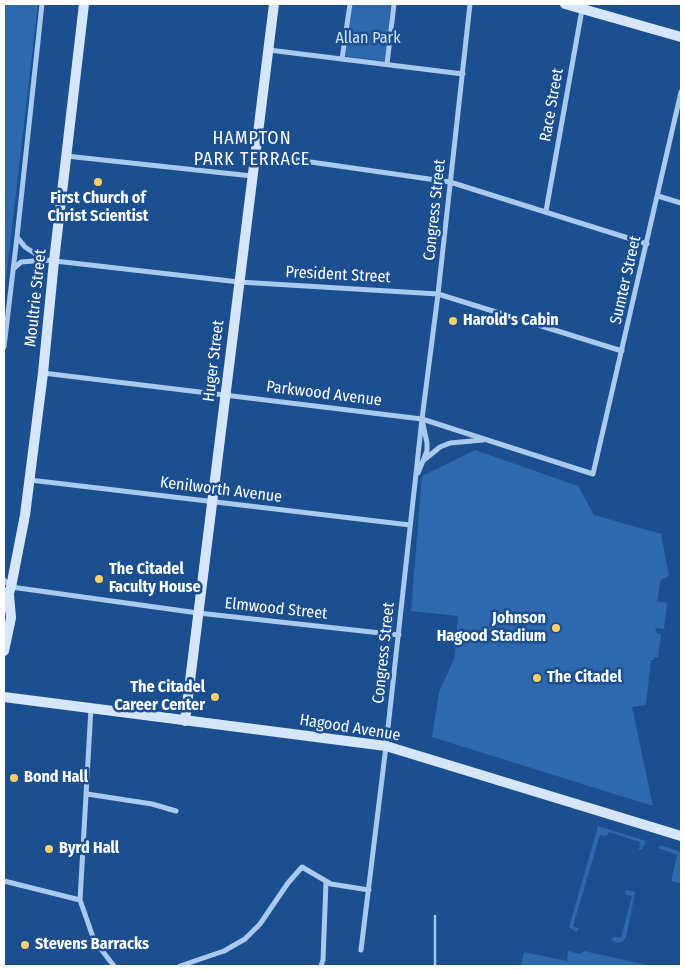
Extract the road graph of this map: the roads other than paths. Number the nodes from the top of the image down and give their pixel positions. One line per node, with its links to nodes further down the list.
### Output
1 (42, 4): 22 (street)
2 (84, 4): 16 (street, Moultrie Street)
3 (274, 4): 10 (street, Huger Street)
4 (350, 4): 11 (street)
5 (394, 4): 12 (street)
6 (470, 4): 13 (street, Congress Street)
7 (565, 4): 8 (street)
8 (582, 7): 9 (street); 21 (street, Race Street)
9 (681, 37)
10 (269, 50): 11 (street); 15 (street, Huger Street)
11 (342, 59): 12 (street)
12 (387, 64): 13 (street)
13 (463, 74): 18 (street, Congress Street)
14 (681, 92): 19 (street, Sumter Street)
15 (256, 154): 17 (street, Huger Street); 18 (street)
16 (66, 156): 17 (street); 24 (street, Moultrie Street)
17 (253, 176): 26 (street, Huger Street)
18 (450, 182): 21 (street); 27 (street, Congress Street)
19 (658, 196): 20 (street); 23 (street, Sumter Street)
20 (681, 203)
21 (546, 211): 23 (street)
22 (17, 237): 24 (street, President Street); 25 (street)
23 (647, 244): 29 (street, Sumter Street)
24 (50, 260): 25 (street, President Street); 26 (street, President Street); 30 (street, Moultrie Street)
25 (13, 268): 28 (street)
26 (239, 282): 27 (street, President Street); 31 (street, Huger Street)
27 (438, 294): 29 (street, President Street); 32 (street, Congress Street)
28 (4, 347)
29 (622, 351): 35 (street, Sumter Street)
30 (44, 372): 31 (street, Parkwood Avenue); 37 (street, Moultrie Street)
31 (225, 394): 32 (street, Parkwood Avenue); 38 (street, Huger Street)
32 (422, 419): 33 (street, Parkwood Avenue); 34 (street, Congress Street); 36 (street, Congress Street)
33 (488, 440): 34 (street); 35 (street, Parkwood Avenue)
34 (424, 460): 36 (street, Congress Street)
35 (593, 474)
36 (415, 478): 39 (street, Congress Street)
37 (30, 480): 38 (street, Kenilworth Avenue); 40 (street, Moultrie Street)
38 (212, 502): 39 (street, Kenilworth Avenue); 42 (street, Huger Street)
39 (410, 525): 43 (street, Congress Street)
40 (8, 587): 41 (street, Moultrie Street); 42 (street, Elmwood Street); 44 (street, Moultrie Street)
41 (4, 607)
42 (198, 612): 43 (street, Elmwood Street); 47 (street, Huger Street)
43 (399, 635): 48 (street, Congress Street)
44 (4, 651)
45 (4, 697): 46 (street, Hagood Avenue)
46 (91, 708): 47 (street, Hagood Avenue); 49 (street)
47 (185, 721): 48 (street, Hagood Avenue)
48 (386, 746): 51 (street, Hagood Avenue); 54 (street, Congress Street)
49 (86, 794): 50 (street); 55 (street)
50 (176, 812)
51 (681, 836)
52 (4, 881): 55 (street)
53 (326, 882): 54 (street); 58 (street); 59 (street)
54 (369, 890): 56 (street, Congress Street)
55 (80, 900): 57 (street)
56 (362, 950)
57 (114, 966)
58 (180, 966)
59 (320, 966)

